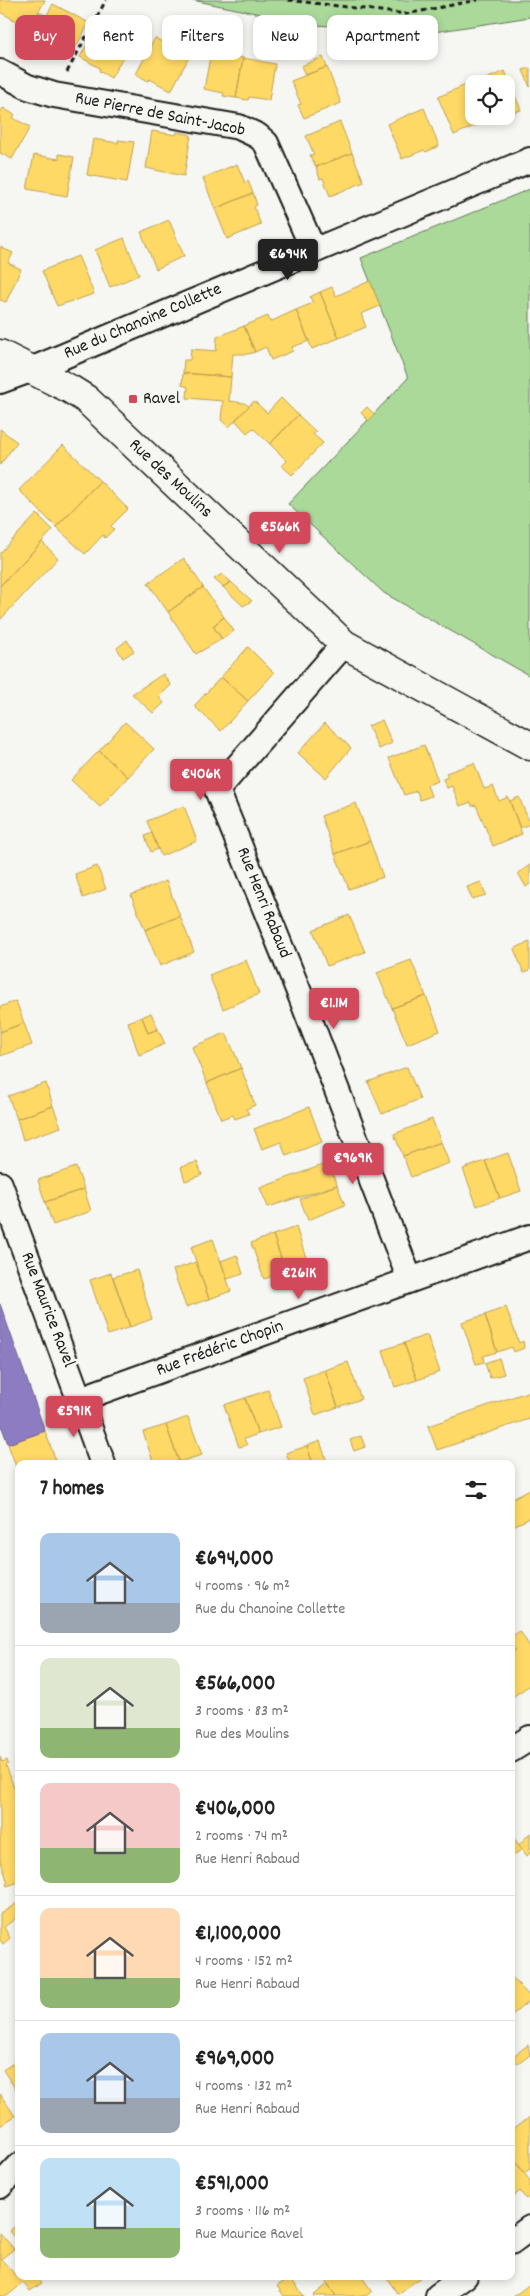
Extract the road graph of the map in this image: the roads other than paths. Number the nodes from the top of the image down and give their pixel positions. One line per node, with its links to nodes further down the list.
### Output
1 (0, 72): 3 (street, Rue Pierre de Saint-Jacob)
2 (530, 160): 3 (street, Rue du Chanoine Collette)
3 (314, 250): 5 (street, Rue du Chanoine Collette)
4 (0, 354): 5 (street, Rue des Moulins)
5 (33, 369): 6 (street, Rue du Chanoine Collette); 7 (street, Rue des Moulins)
6 (0, 381)
7 (344, 644): 8 (street, Rue des Moulins); 11 (street, Rue Henri Rabaud)
8 (530, 746)
9 (0, 1184): 12 (street, Rue Maurice Ravel)
10 (530, 1237): 11 (street, Rue Frédéric Chopin)
11 (410, 1280): 12 (street, Rue Frédéric Chopin)
12 (80, 1399): 13 (street, Rue Maurice Ravel)
13 (102, 1460)
14 (15, 2170): 15 (street)
15 (0, 2186)
16 (460, 2280): 17 (street)
17 (438, 2296)

